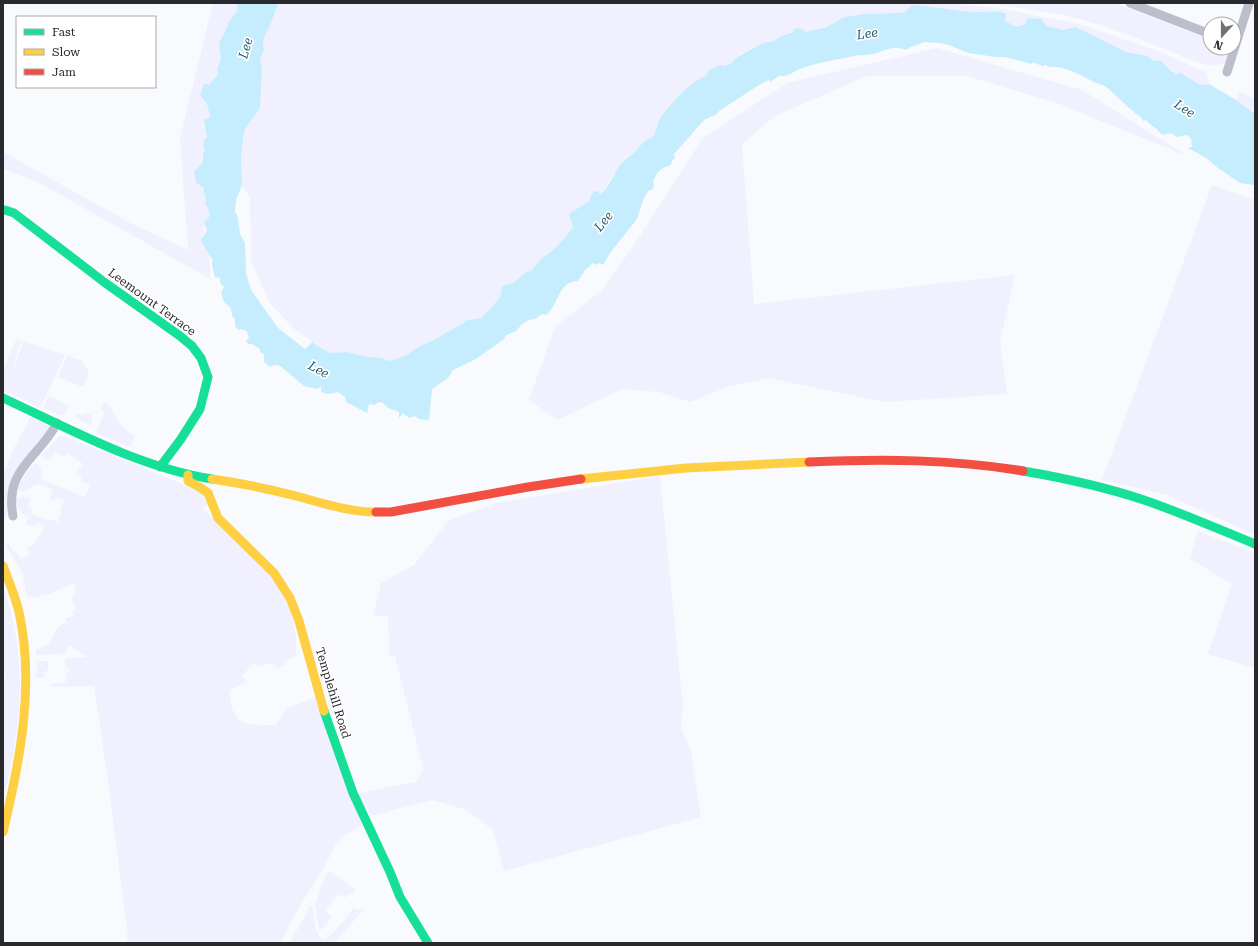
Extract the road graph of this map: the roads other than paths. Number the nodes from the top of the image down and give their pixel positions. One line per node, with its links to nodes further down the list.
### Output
1 (1130, 3): 4 (street)
2 (1249, 3): 3 (street)
3 (1242, 23)
4 (1202, 31)
5 (1231, 56): 6 (street)
6 (1227, 72)
7 (5, 210): 10 (main road, Leemount Terrace)
8 (3, 398): 9 (main road)
9 (57, 423): 10 (main road); 12 (street)
10 (160, 467): 11 (main road)
11 (188, 475): 13 (main road); 16 (main road, Templehill Road)
12 (13, 516)
13 (1255, 544)
14 (3, 566): 15 (main road)
15 (3, 832)
16 (428, 943)

